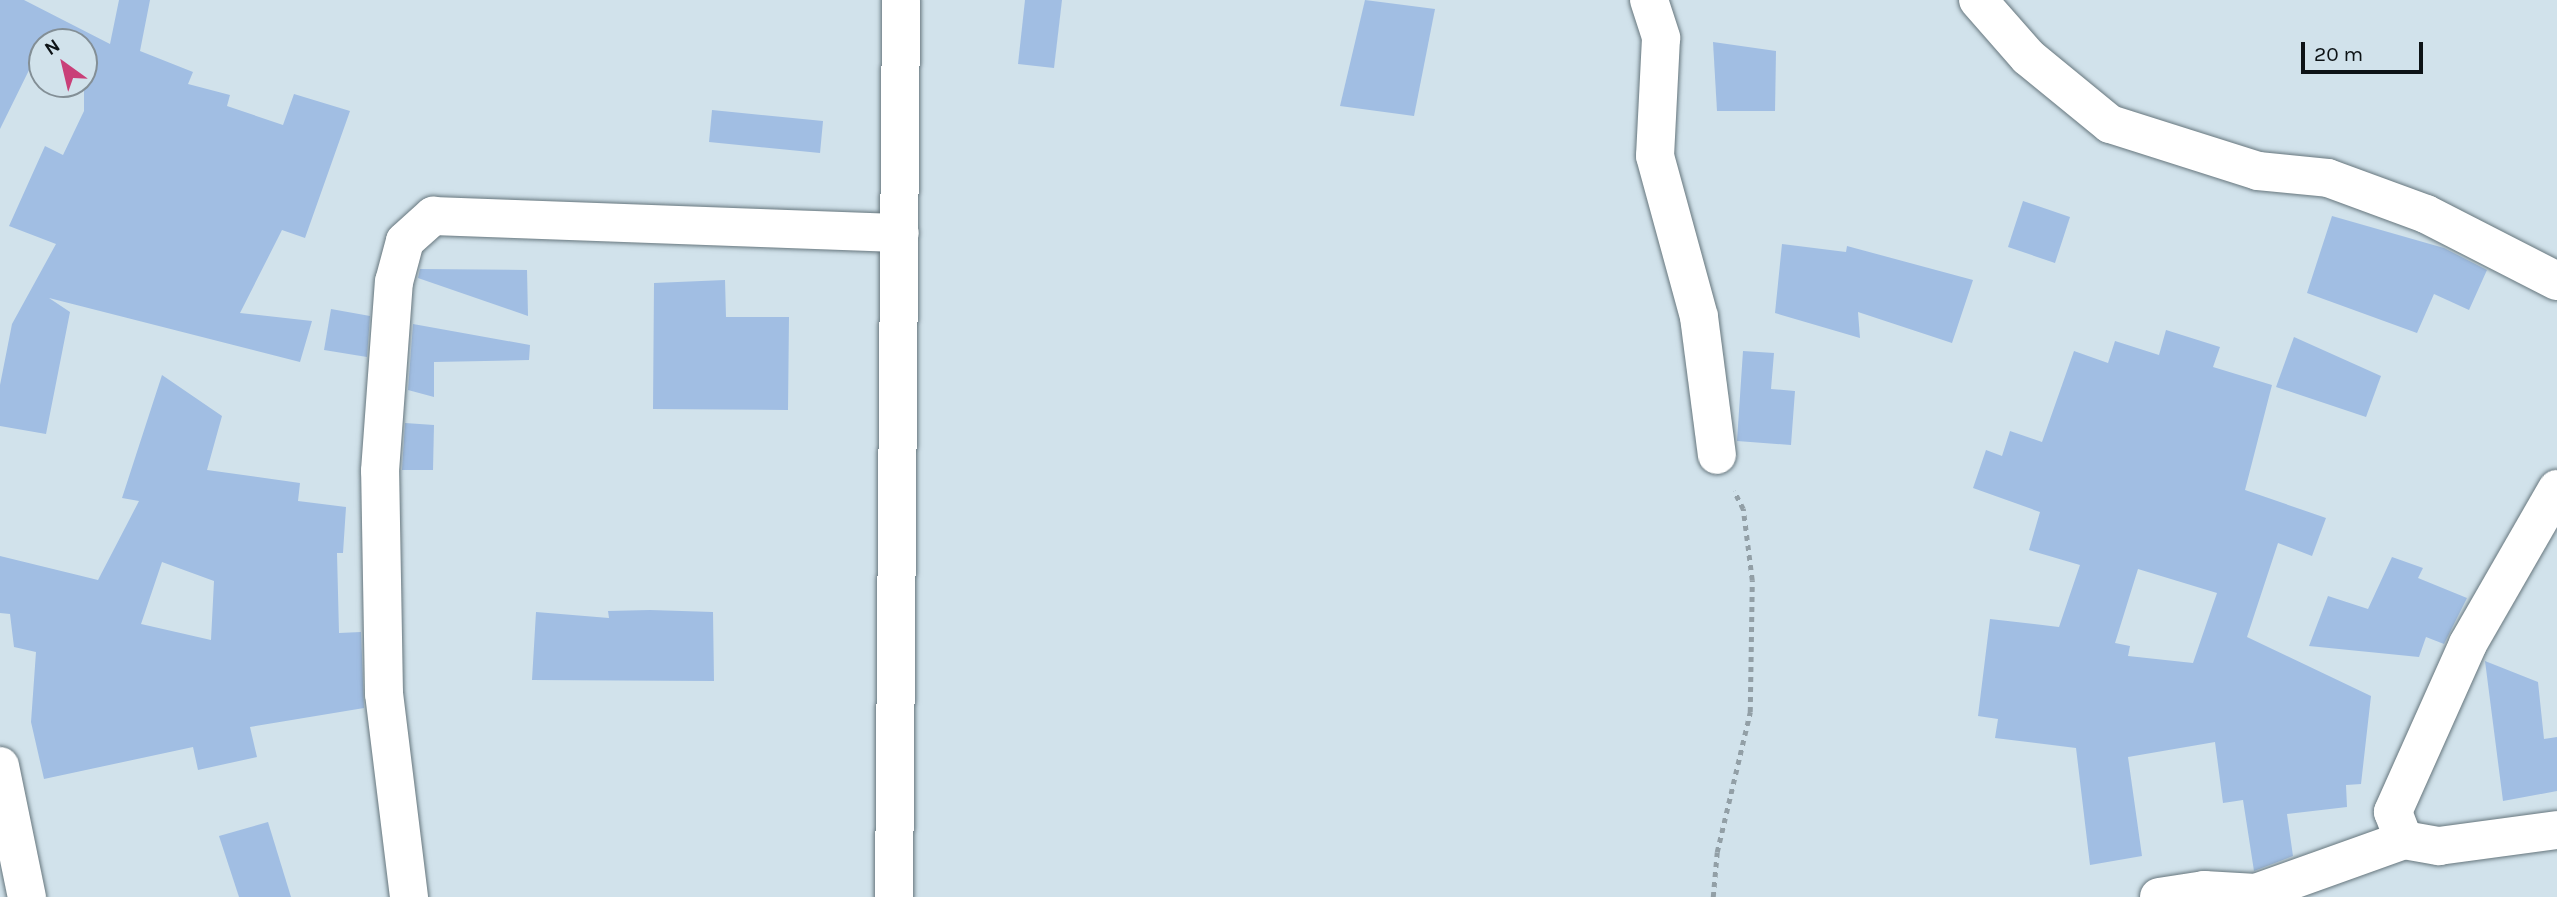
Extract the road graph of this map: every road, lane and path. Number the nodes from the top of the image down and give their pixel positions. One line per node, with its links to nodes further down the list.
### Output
1 (901, 0): 4 (street)
2 (1649, 0): 6 (street)
3 (1978, 0): 5 (street)
4 (900, 233): 12 (street); 13 (street)
5 (2557, 281)
6 (1717, 455): 14 (path)
7 (2557, 489): 10 (street)
8 (0, 766): 11 (street)
9 (2557, 830): 10 (street)
10 (2404, 840): 15 (street)
11 (27, 897)
12 (409, 897)
13 (894, 897)
14 (1713, 897)
15 (2160, 897)

